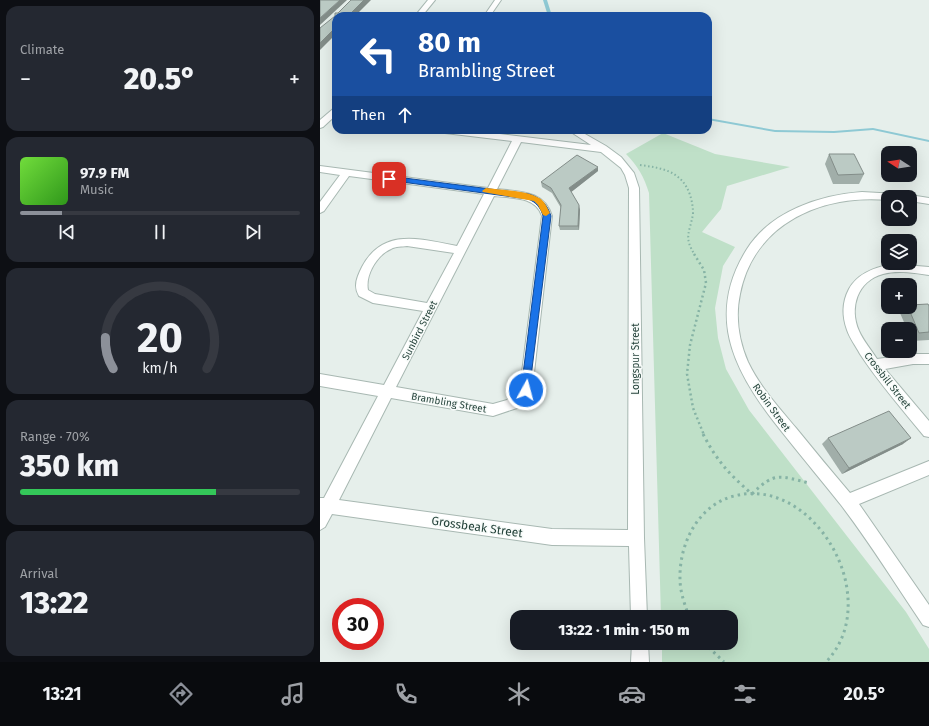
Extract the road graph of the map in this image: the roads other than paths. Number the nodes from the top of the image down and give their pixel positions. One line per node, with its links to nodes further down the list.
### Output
1 (432, 0): 3 (street)
2 (498, 0): 4 (street)
3 (422, 12)
4 (490, 12)
5 (332, 116): 6 (street)
6 (320, 125)
7 (500, 134): 9 (street)
8 (579, 134): 10 (street, Longspur Street)
9 (518, 139): 10 (street); 13 (street, Sunbird Street)
10 (603, 149): 30 (street, Longspur Street)
11 (320, 169): 12 (street, Brambling Street)
12 (346, 173): 13 (street, Brambling Street); 17 (street)
13 (490, 191): 18 (street, Sunbird Street); 24 (street, Brambling Street)
14 (881, 196): 27 (street, Robin Street)
15 (917, 199): 16 (street)
16 (929, 201)
17 (320, 209)
18 (460, 250): 20 (street, Sunbird Street); 20 (street)
19 (929, 271): 22 (street, Crossbill Street)
20 (430, 308): 24 (street, Sunbird Street)
21 (929, 359): 22 (street)
22 (874, 365): 25 (street, Crossbill Street)
23 (320, 380): 24 (street, Brambling Street)
24 (387, 392): 28 (street, Sunbird Street)
25 (929, 431)
26 (929, 468): 27 (street)
27 (847, 502): 32 (street, Robin Street)
28 (324, 506): 29 (street, Sunbird Street); 30 (street, Grossbeak Street)
29 (320, 522)
30 (636, 538): 31 (street, Longspur Street)
31 (639, 610)
32 (929, 619)
33 (640, 650): 34 (street)
34 (640, 662)

